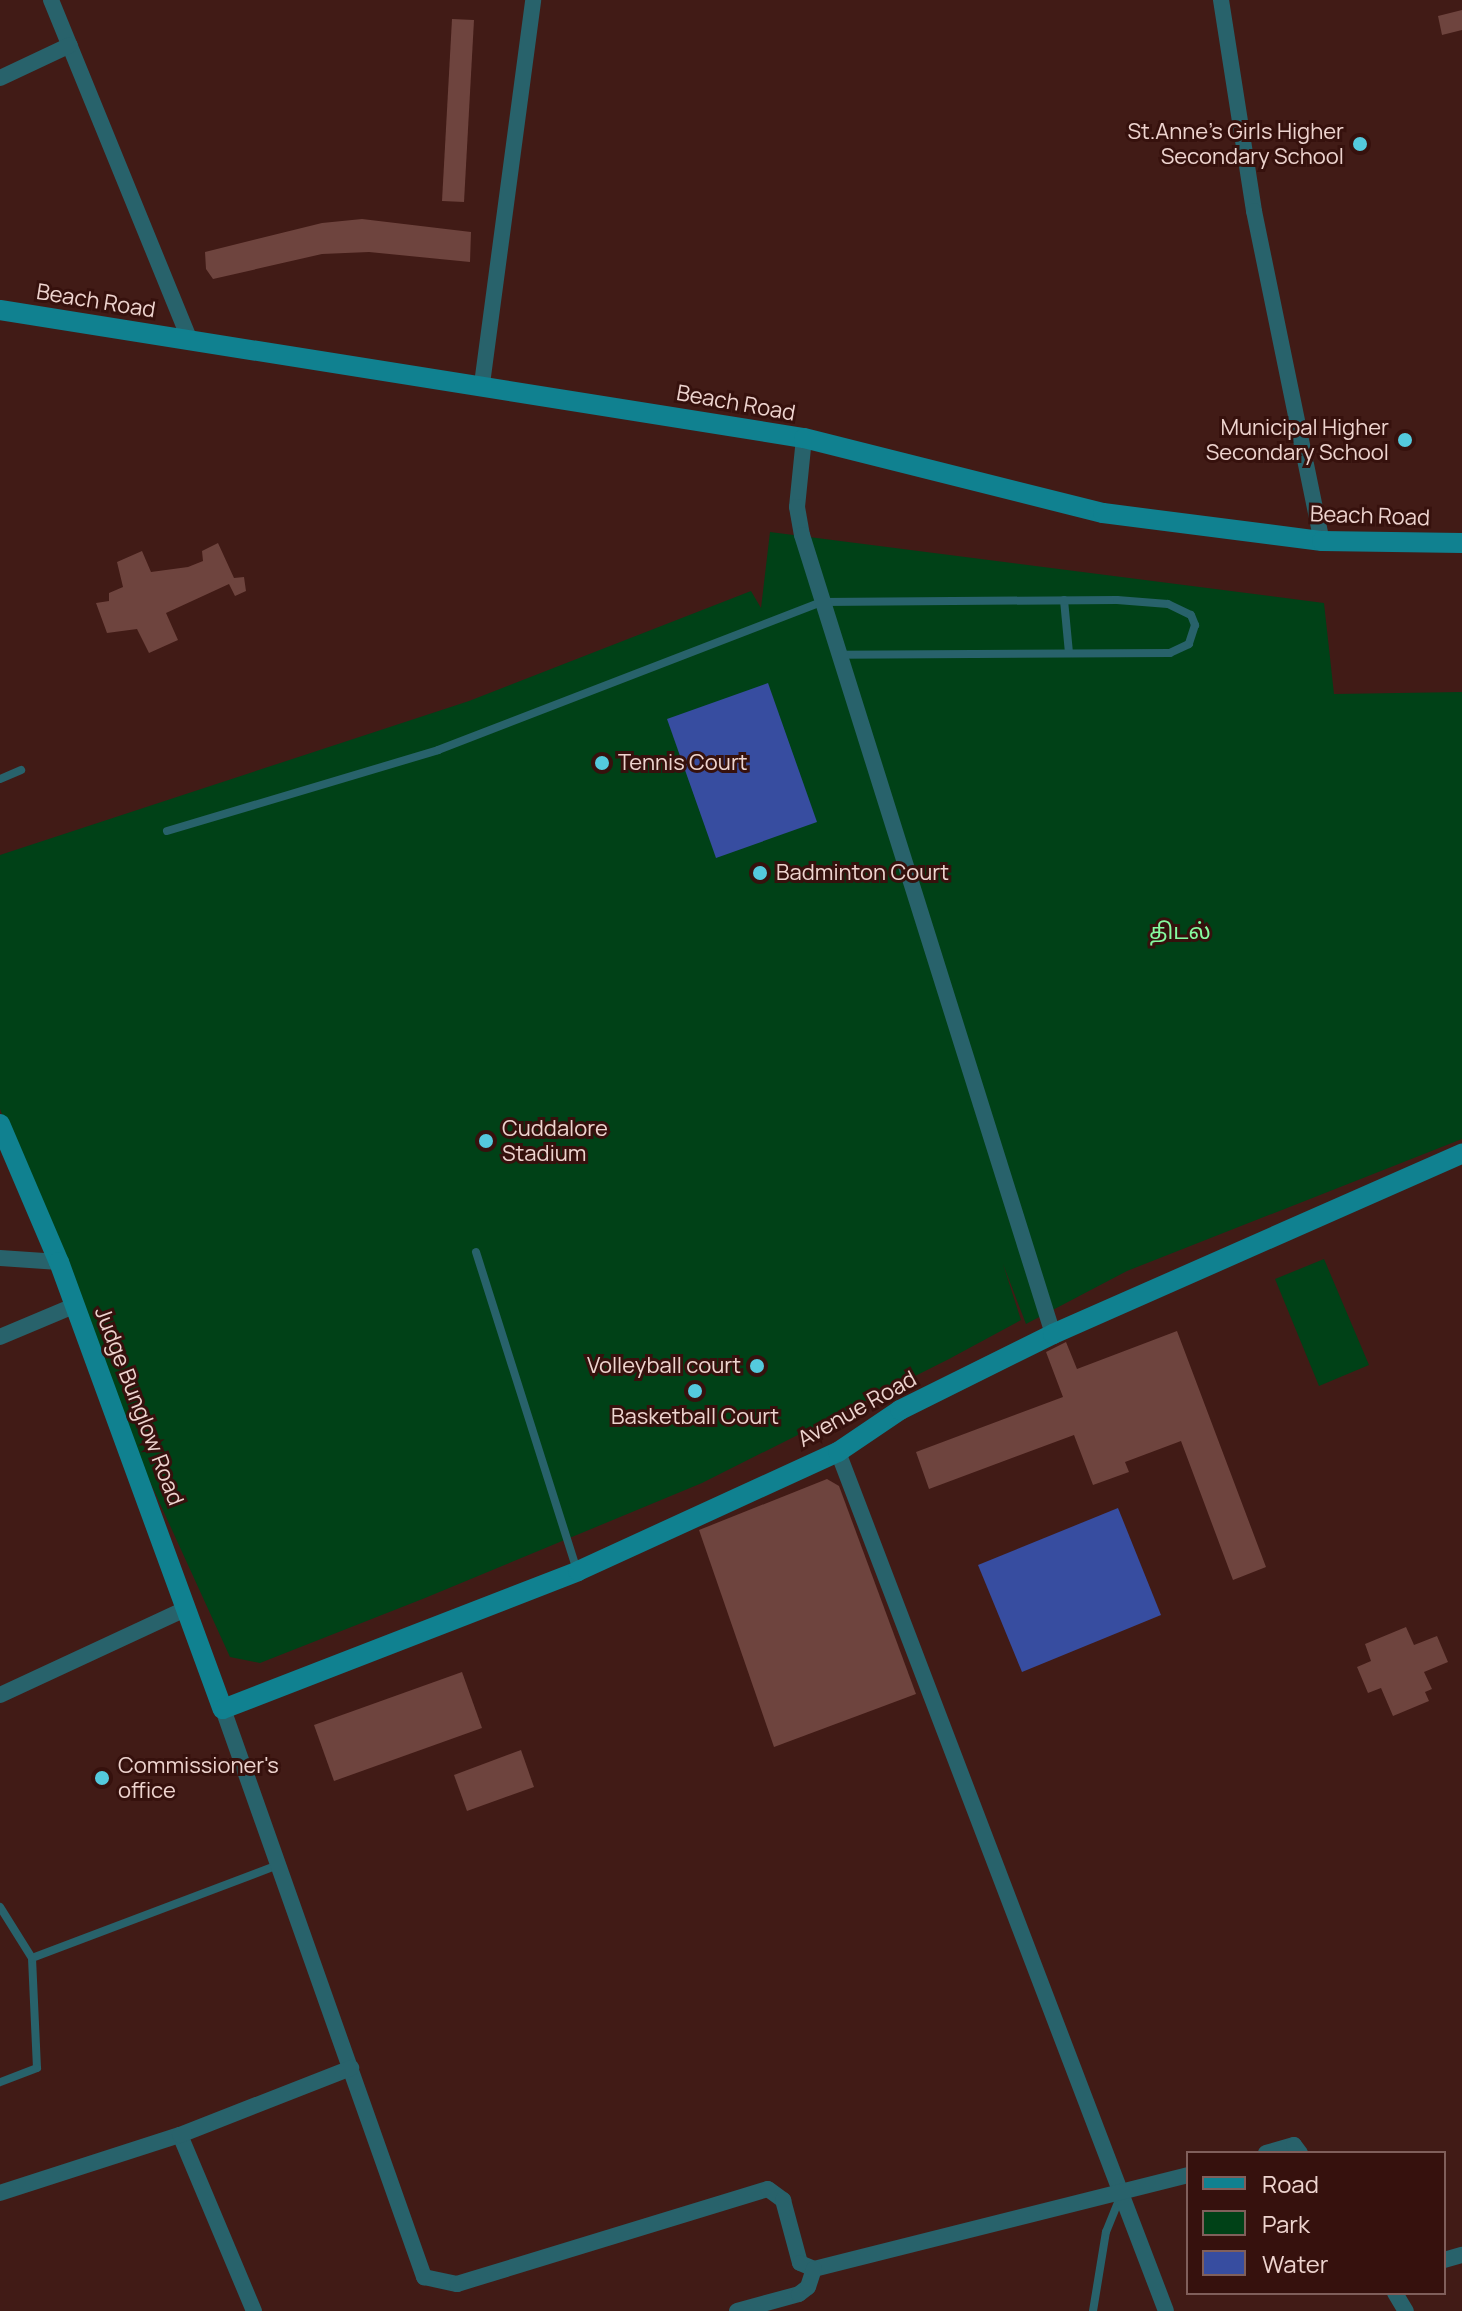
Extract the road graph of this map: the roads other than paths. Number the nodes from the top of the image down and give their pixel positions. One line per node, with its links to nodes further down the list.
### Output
1 (51, 0): 4 (street)
2 (533, 0): 8 (street)
3 (1221, 0): 10 (street)
4 (70, 45): 5 (street); 7 (street)
5 (0, 78)
6 (0, 310): 7 (street, Beach Road)
7 (189, 339): 8 (street, Beach Road)
8 (482, 384): 9 (street, Beach Road)
9 (804, 438): 10 (street, Beach Road); 13 (street)
10 (1322, 541): 11 (street, Beach Road)
11 (1462, 543)
12 (1064, 600): 13 (lane); 14 (lane); 14 (lane)
13 (821, 602): 15 (street); 18 (lane)
14 (1069, 653): 15 (lane)
15 (838, 655): 25 (street)
16 (21, 770): 17 (lane)
17 (0, 779)
18 (167, 831)
19 (0, 1124): 23 (street, Judge Bunglow Road)
20 (1462, 1154): 25 (street, Avenue Road)
21 (476, 1252): 28 (lane)
22 (0, 1258): 23 (street)
23 (59, 1262): 24 (street, Judge Bunglow Road)
24 (76, 1305): 26 (street); 29 (street, Judge Bunglow Road)
25 (1053, 1334): 27 (street, Avenue Road)
26 (0, 1337)
27 (838, 1452): 28 (street, Avenue Road); 42 (street)
28 (578, 1571): 31 (street, Avenue Road)
29 (187, 1608): 30 (street); 31 (street, Judge Bunglow Road)
30 (0, 1695)
31 (223, 1709): 32 (street)
32 (275, 1866): 34 (lane); 35 (street)
33 (0, 1907): 34 (lane)
34 (32, 1958): 36 (lane)
35 (351, 2068): 37 (street); 43 (street)
36 (0, 2082)
37 (180, 2135): 41 (street); 44 (street)
38 (1273, 2151): 39 (street)
39 (1298, 2151)
40 (1186, 2176): 42 (street)
41 (0, 2193)
42 (1122, 2194): 43 (street); 46 (lane); 47 (street)
43 (814, 2269): 45 (street)
44 (254, 2311)
45 (737, 2311)
46 (1093, 2311)
47 (1166, 2311)

